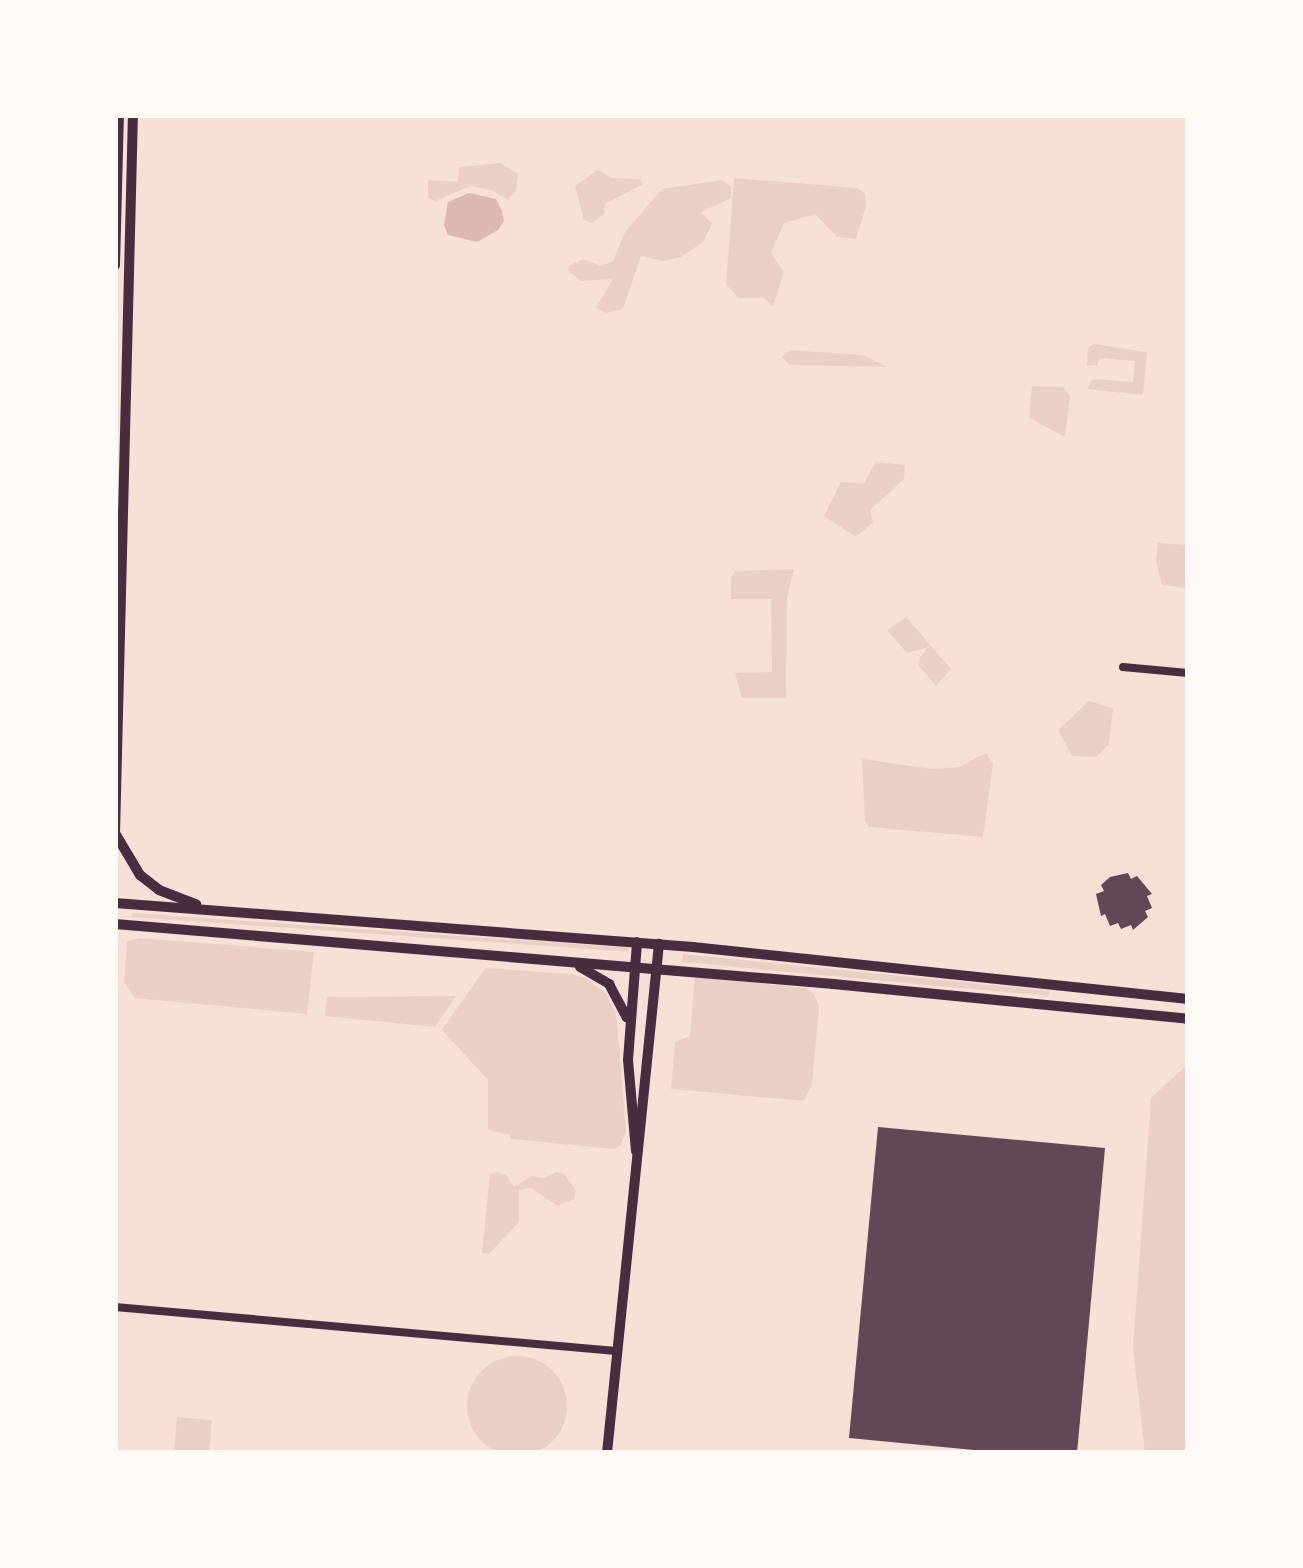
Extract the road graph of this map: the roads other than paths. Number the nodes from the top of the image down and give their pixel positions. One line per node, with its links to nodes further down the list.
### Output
1 (119, 115): 3 (main road)
2 (133, 115): 6 (main road)
3 (115, 265)
4 (1123, 667): 5 (street)
5 (1188, 673)
6 (115, 833): 8 (main road)
7 (115, 902): 8 (main road)
8 (216, 910): 10 (main road)
9 (115, 924): 12 (main road)
10 (637, 942): 11 (main road); 13 (main road)
11 (660, 944): 14 (main road); 15 (main road)
12 (560, 961): 13 (main road); 17 (main road)
13 (634, 967): 14 (main road); 17 (main road)
14 (658, 969): 16 (main road); 18 (main road)
15 (1188, 999)
16 (1188, 1020)
17 (630, 1025): 18 (main road)
18 (637, 1157): 20 (main road)
19 (115, 1306): 20 (street)
20 (616, 1351): 21 (main road)
21 (606, 1453)

